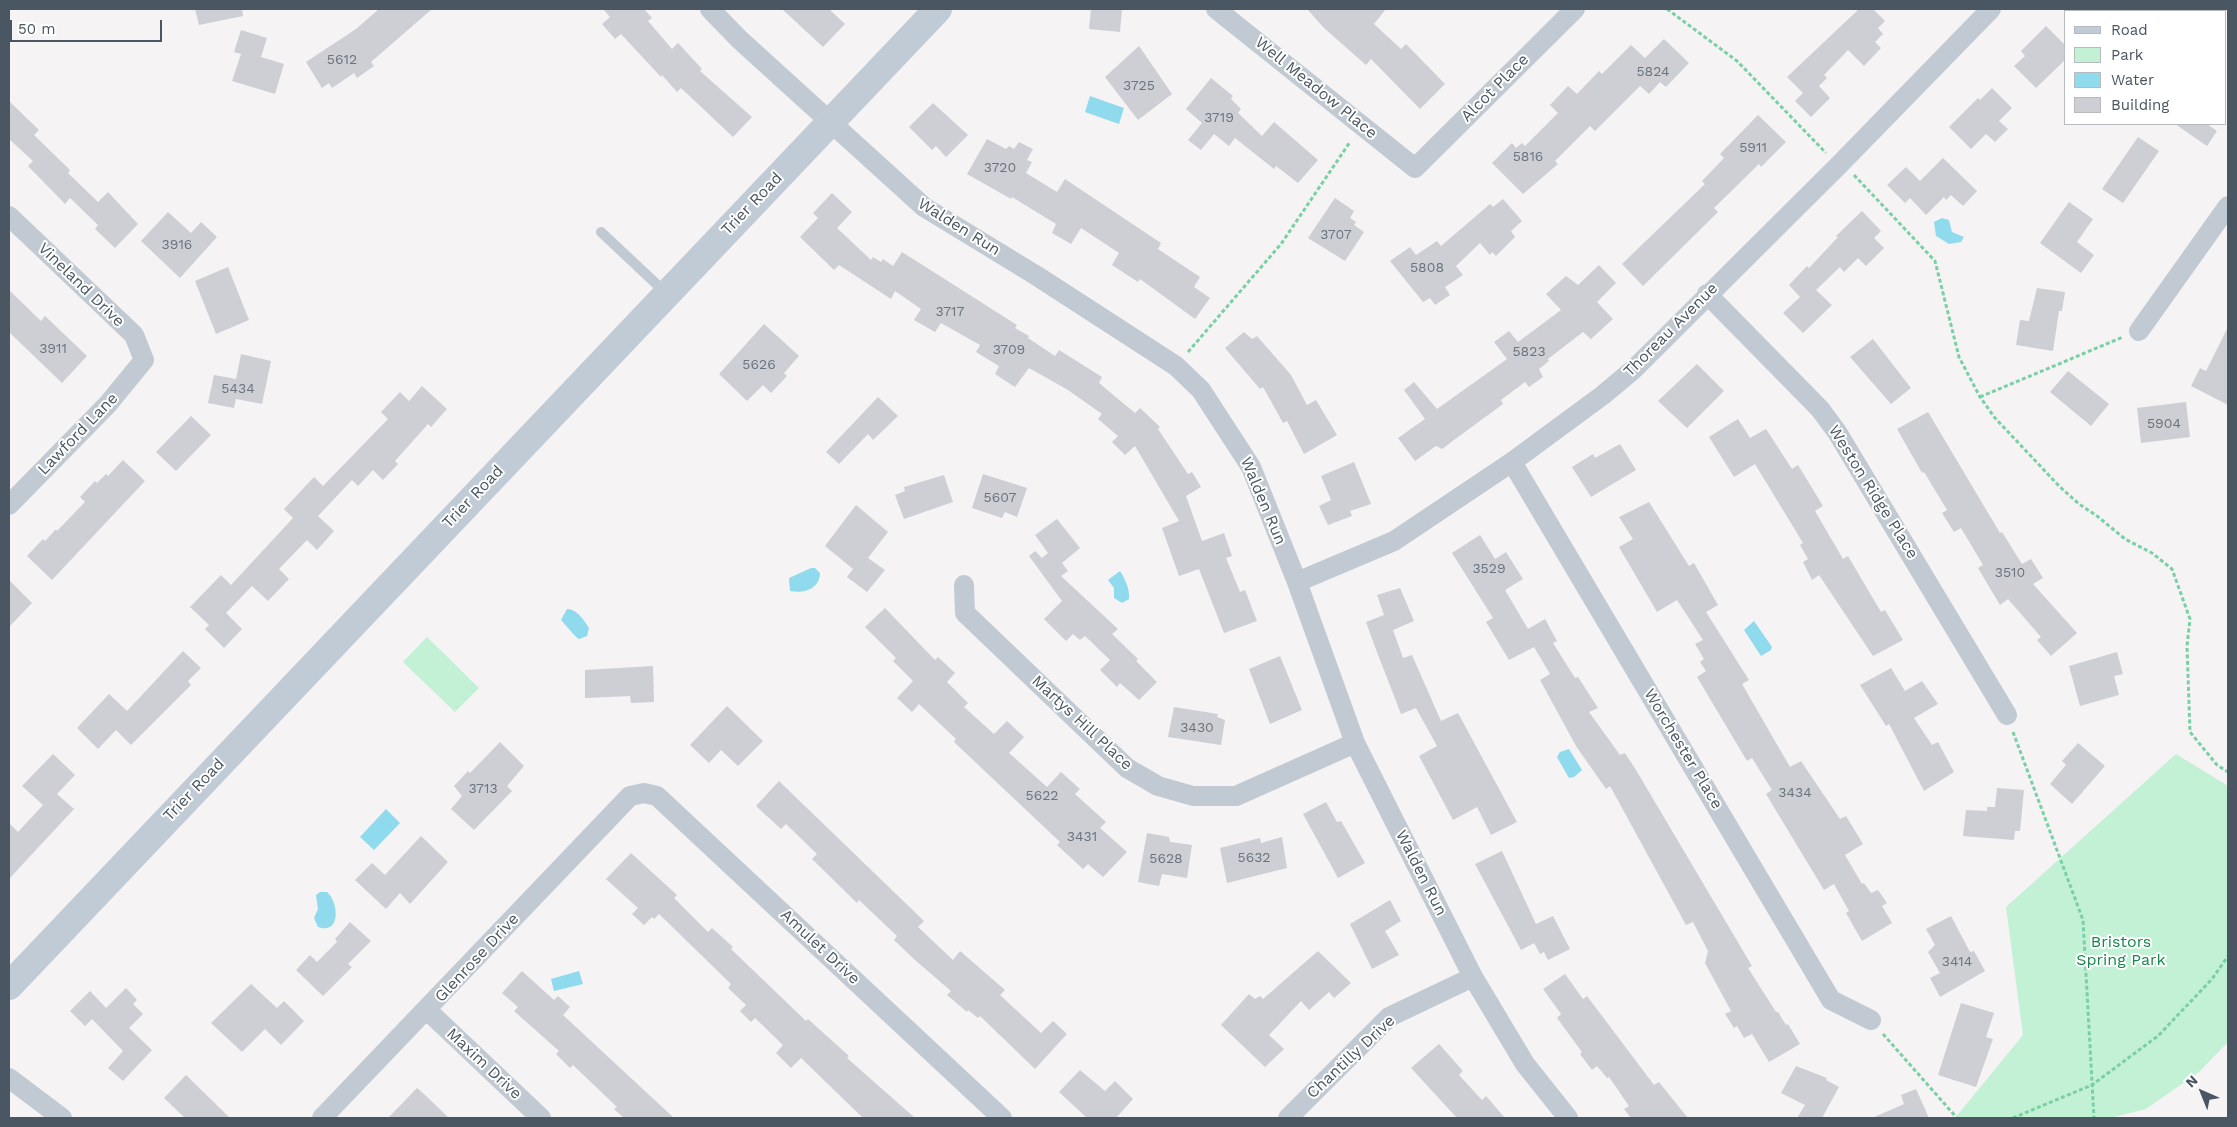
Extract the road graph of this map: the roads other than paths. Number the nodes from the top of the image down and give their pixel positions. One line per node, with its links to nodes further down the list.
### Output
1 (710, 9): 6 (street, Walden Run)
2 (938, 9): 6 (street, Trier Road)
3 (1216, 9): 7 (street, Well Meadow Place)
4 (1575, 9): 7 (street, Alcot Place)
5 (1991, 9): 12 (street, Thoreau Avenue)
6 (830, 122): 11 (street, Trier Road); 17 (street, Walden Run)
7 (1415, 168)
8 (2228, 206): 13 (street)
9 (9, 216): 14 (street, Vineland Drive)
10 (601, 232): 11 (lane)
11 (667, 294): 23 (street, Trier Road)
12 (1707, 294): 15 (street, Thoreau Avenue); 19 (street, Weston Ridge Place)
13 (2139, 331)
14 (144, 360): 16 (street, Lawford Lane)
15 (1512, 462): 17 (street, Thoreau Avenue); 25 (street, Worchester Place)
16 (9, 505)
17 (1297, 582): 20 (street, Walden Run)
18 (964, 585): 20 (street, Martys Hill Place)
19 (2007, 715)
20 (1356, 743): 22 (street, Walden Run)
21 (630, 796): 24 (street, Glenrose Drive); 30 (street, Amulet Drive)
22 (1473, 978): 31 (street, Chantilly Drive); 32 (street, Walden Run)
23 (9, 986)
24 (427, 1010): 28 (street, Glenrose Drive); 29 (street, Maxim Drive)
25 (1870, 1020)
26 (9, 1078): 27 (street)
27 (62, 1118)
28 (322, 1118)
29 (541, 1118)
30 (1002, 1118)
31 (1288, 1118)
32 (1568, 1118)

